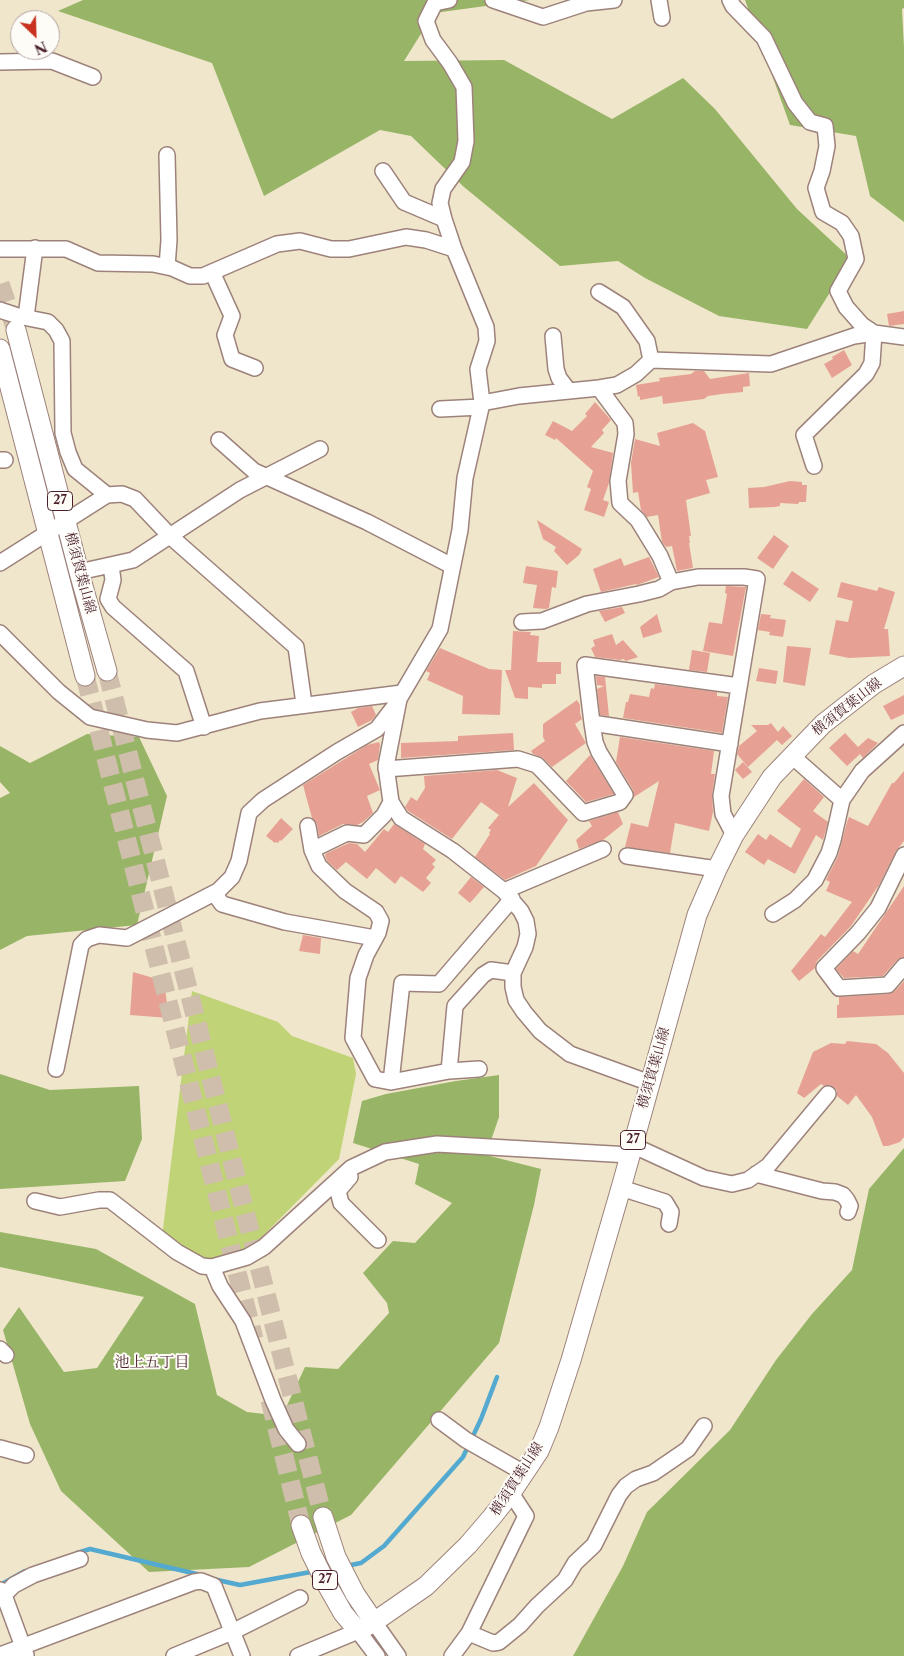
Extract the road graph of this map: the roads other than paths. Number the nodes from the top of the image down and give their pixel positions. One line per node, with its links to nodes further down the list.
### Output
1 (492, 0): 2 (street)
2 (614, 0)
3 (659, 0): 6 (street)
4 (730, 0): 20 (street)
5 (439, 1): 11 (street)
6 (662, 18)
7 (0, 62): 8 (street)
8 (93, 77)
9 (167, 155): 15 (street)
10 (383, 171): 11 (street)
11 (444, 220): 14 (street)
12 (35, 248): 13 (street); 15 (street); 19 (street)
13 (0, 249)
14 (454, 249): 16 (street); 28 (street)
15 (167, 267): 16 (street)
16 (212, 272): 25 (street)
17 (599, 292): 24 (street)
18 (0, 310): 19 (street)
19 (21, 324): 34 (street); 35 (main road, 横須賀葉山線 / 27)
20 (874, 333): 22 (street); 24 (street); 32 (street)
21 (553, 336): 27 (street)
22 (904, 337)
23 (0, 349): 36 (main road, 横須賀葉山線 / 27)
24 (651, 360): 26 (street)
25 (255, 368)
26 (599, 388): 27 (street); 42 (street)
27 (568, 390): 28 (street)
28 (481, 405): 29 (street); 40 (street)
29 (440, 409)
30 (219, 440): 33 (street)
31 (320, 449): 33 (street)
32 (814, 466)
33 (268, 476): 37 (street); 40 (street)
34 (107, 495): 35 (street); 37 (street)
35 (66, 522): 36 (street); 41 (main road, 横須賀葉山線 / 27)
36 (48, 534): 38 (street); 47 (main road, 横須賀葉山線 / 27)
37 (170, 536): 39 (street); 50 (street)
38 (0, 564)
39 (111, 566): 41 (street); 52 (street)
40 (452, 566): 49 (street)
41 (79, 572): 46 (main road, 横須賀葉山線 / 27)
42 (671, 582): 43 (street); 48 (street)
43 (522, 622)
44 (3, 641): 52 (street)
45 (904, 666): 55 (main road, 横須賀葉山線 / 27)
46 (107, 671)
47 (85, 676)
48 (739, 686): 51 (street); 54 (street)
49 (401, 696): 50 (street); 56 (street); 66 (street)
50 (304, 704): 52 (street)
51 (592, 723): 54 (street); 56 (street)
52 (204, 727)
53 (902, 737): 57 (street)
54 (730, 744): 60 (street)
55 (792, 756): 57 (street); 60 (main road, 横須賀葉山線 / 27)
56 (386, 769): 58 (street)
57 (842, 800): 68 (street)
58 (390, 802): 62 (street); 67 (street)
59 (308, 826): 62 (street)
60 (734, 835): 65 (main road, 横須賀葉山線 / 27)
61 (603, 849): 67 (street)
62 (312, 850): 69 (street)
63 (904, 855): 70 (street)
64 (627, 856): 65 (street)
65 (717, 869): 76 (main road, 横須賀葉山線 / 27)
66 (214, 893): 69 (street); 72 (street)
67 (508, 895): 71 (street); 75 (street)
68 (773, 914)
69 (375, 938): 75 (street)
70 (904, 966)
71 (513, 972): 74 (street); 76 (street)
72 (56, 1069)
73 (479, 1069): 74 (street)
74 (449, 1071): 75 (street)
75 (391, 1082)
76 (650, 1083): 78 (main road, 横須賀葉山線 / 27)
77 (828, 1094): 80 (street)
78 (631, 1150): 79 (street); 80 (street); 81 (main road, 横須賀葉山線 / 27)
79 (350, 1168): 85 (street); 86 (street)
80 (756, 1174): 83 (street)
81 (621, 1188): 84 (street); 92 (main road, 横須賀葉山線 / 27)
82 (35, 1201): 86 (street)
83 (848, 1212)
84 (669, 1224)
85 (378, 1240)
86 (212, 1268): 89 (street)
87 (439, 1420): 92 (street)
88 (704, 1426): 101 (street)
89 (298, 1444)
90 (0, 1448): 91 (street)
91 (26, 1455)
92 (524, 1474): 93 (main road, 横須賀葉山線 / 27)
93 (511, 1493): 99 (main road, 横須賀葉山線 / 27); 101 (street)
94 (323, 1518): 99 (main road, 27)
95 (301, 1525): 99 (main road, 27)
96 (80, 1559): 97 (street)
97 (2, 1592): 102 (street)
98 (300, 1598): 100 (street)
99 (366, 1626): 106 (street); 107 (street); 108 (street)
100 (232, 1632): 102 (street); 104 (street); 105 (street)
101 (469, 1633): 109 (street)
102 (24, 1651): 103 (street)
103 (0, 1655)
104 (174, 1656)
105 (242, 1656)
106 (298, 1656)
107 (377, 1656)
108 (398, 1656)
109 (452, 1656)

